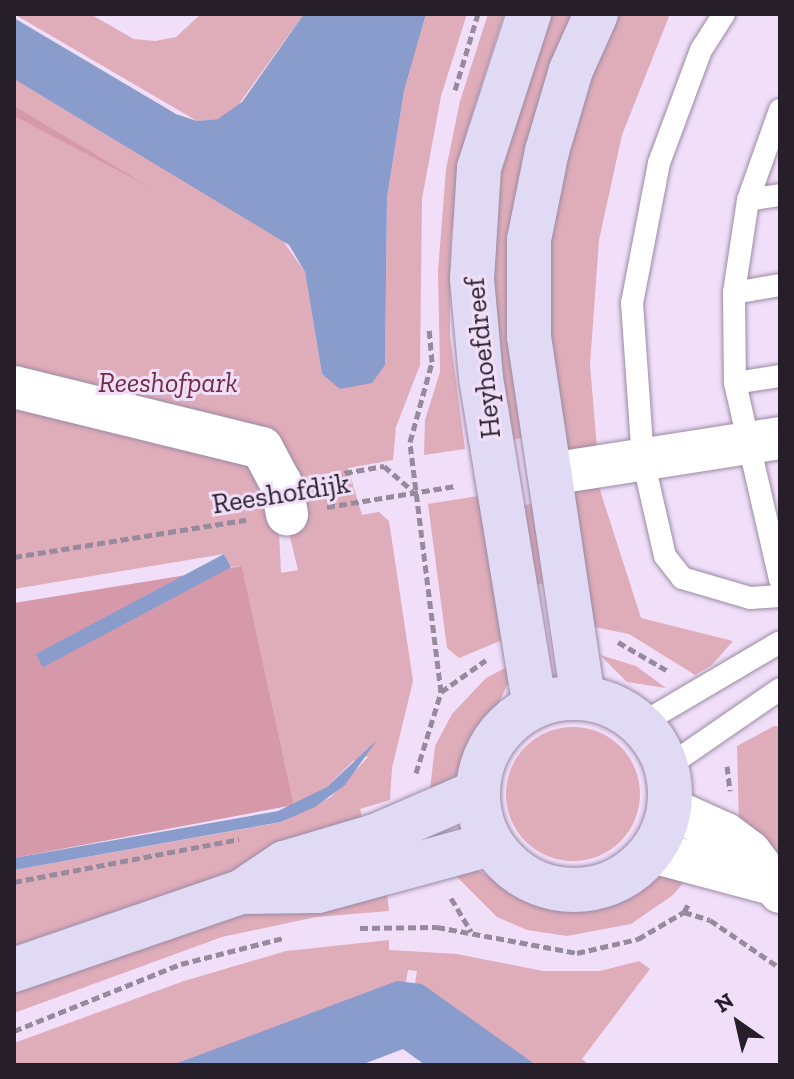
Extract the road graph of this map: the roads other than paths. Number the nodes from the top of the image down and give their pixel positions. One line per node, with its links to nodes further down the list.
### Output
1 (529, 14): 21 (street, Heyhoefdreef)
2 (596, 14): 14 (street, Heyhoefdreef)
3 (724, 14): 13 (lane)
4 (780, 110): 6 (lane)
5 (780, 195): 6 (lane)
6 (748, 200): 8 (lane)
7 (780, 285): 8 (lane)
8 (734, 293): 10 (lane)
9 (780, 376): 10 (lane)
10 (735, 383): 12 (lane)
11 (14, 387): 15 (street)
12 (762, 441): 13 (street); 16 (lane)
13 (643, 460): 14 (street); 17 (lane)
14 (550, 474): 20 (street, Heyhoefdreef)
15 (284, 498)
16 (780, 579)
17 (780, 596)
18 (780, 642): 22 (lane)
19 (780, 689): 23 (lane)
20 (583, 698): 21 (street); 22 (street)
21 (535, 706): 24 (street)
22 (641, 724): 23 (street)
23 (668, 788): 26 (street); 27 (street)
24 (477, 792): 25 (street); 28 (street)
25 (491, 844): 26 (street); 28 (street)
26 (652, 852): 27 (street)
27 (776, 888)
28 (241, 892): 29 (street)
29 (14, 970)

